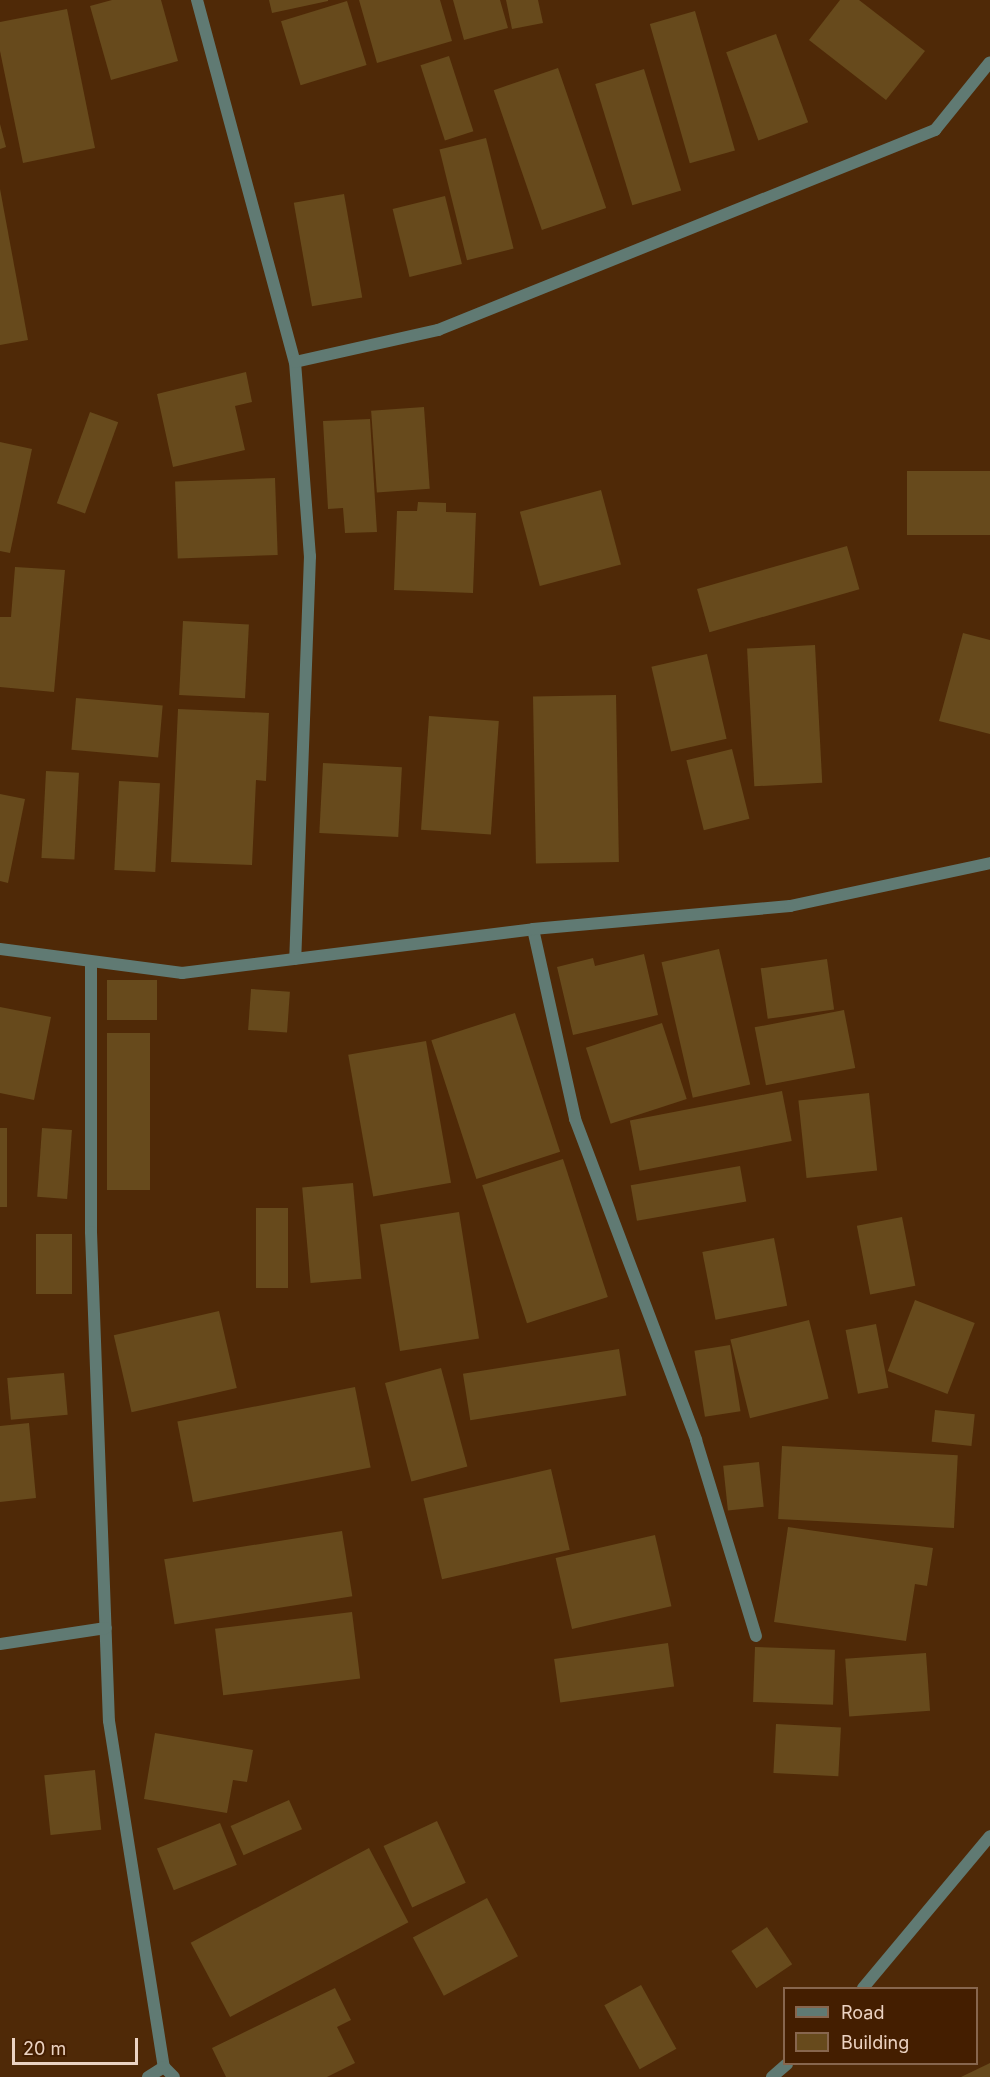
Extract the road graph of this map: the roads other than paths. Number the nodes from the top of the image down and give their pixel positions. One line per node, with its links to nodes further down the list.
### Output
1 (197, 0): 3 (street)
2 (990, 62): 3 (street)
3 (295, 362): 7 (street)
4 (990, 863): 5 (street)
5 (533, 929): 7 (street); 10 (street)
6 (0, 949): 8 (street)
7 (295, 959): 8 (street)
8 (91, 962): 9 (street)
9 (106, 1628): 11 (street); 15 (street)
10 (756, 1636)
11 (0, 1644)
12 (990, 1836): 13 (street)
13 (865, 1987)
14 (786, 2065): 18 (street)
15 (164, 2067): 16 (street); 17 (street)
16 (148, 2077)
17 (174, 2077)
18 (772, 2077)

